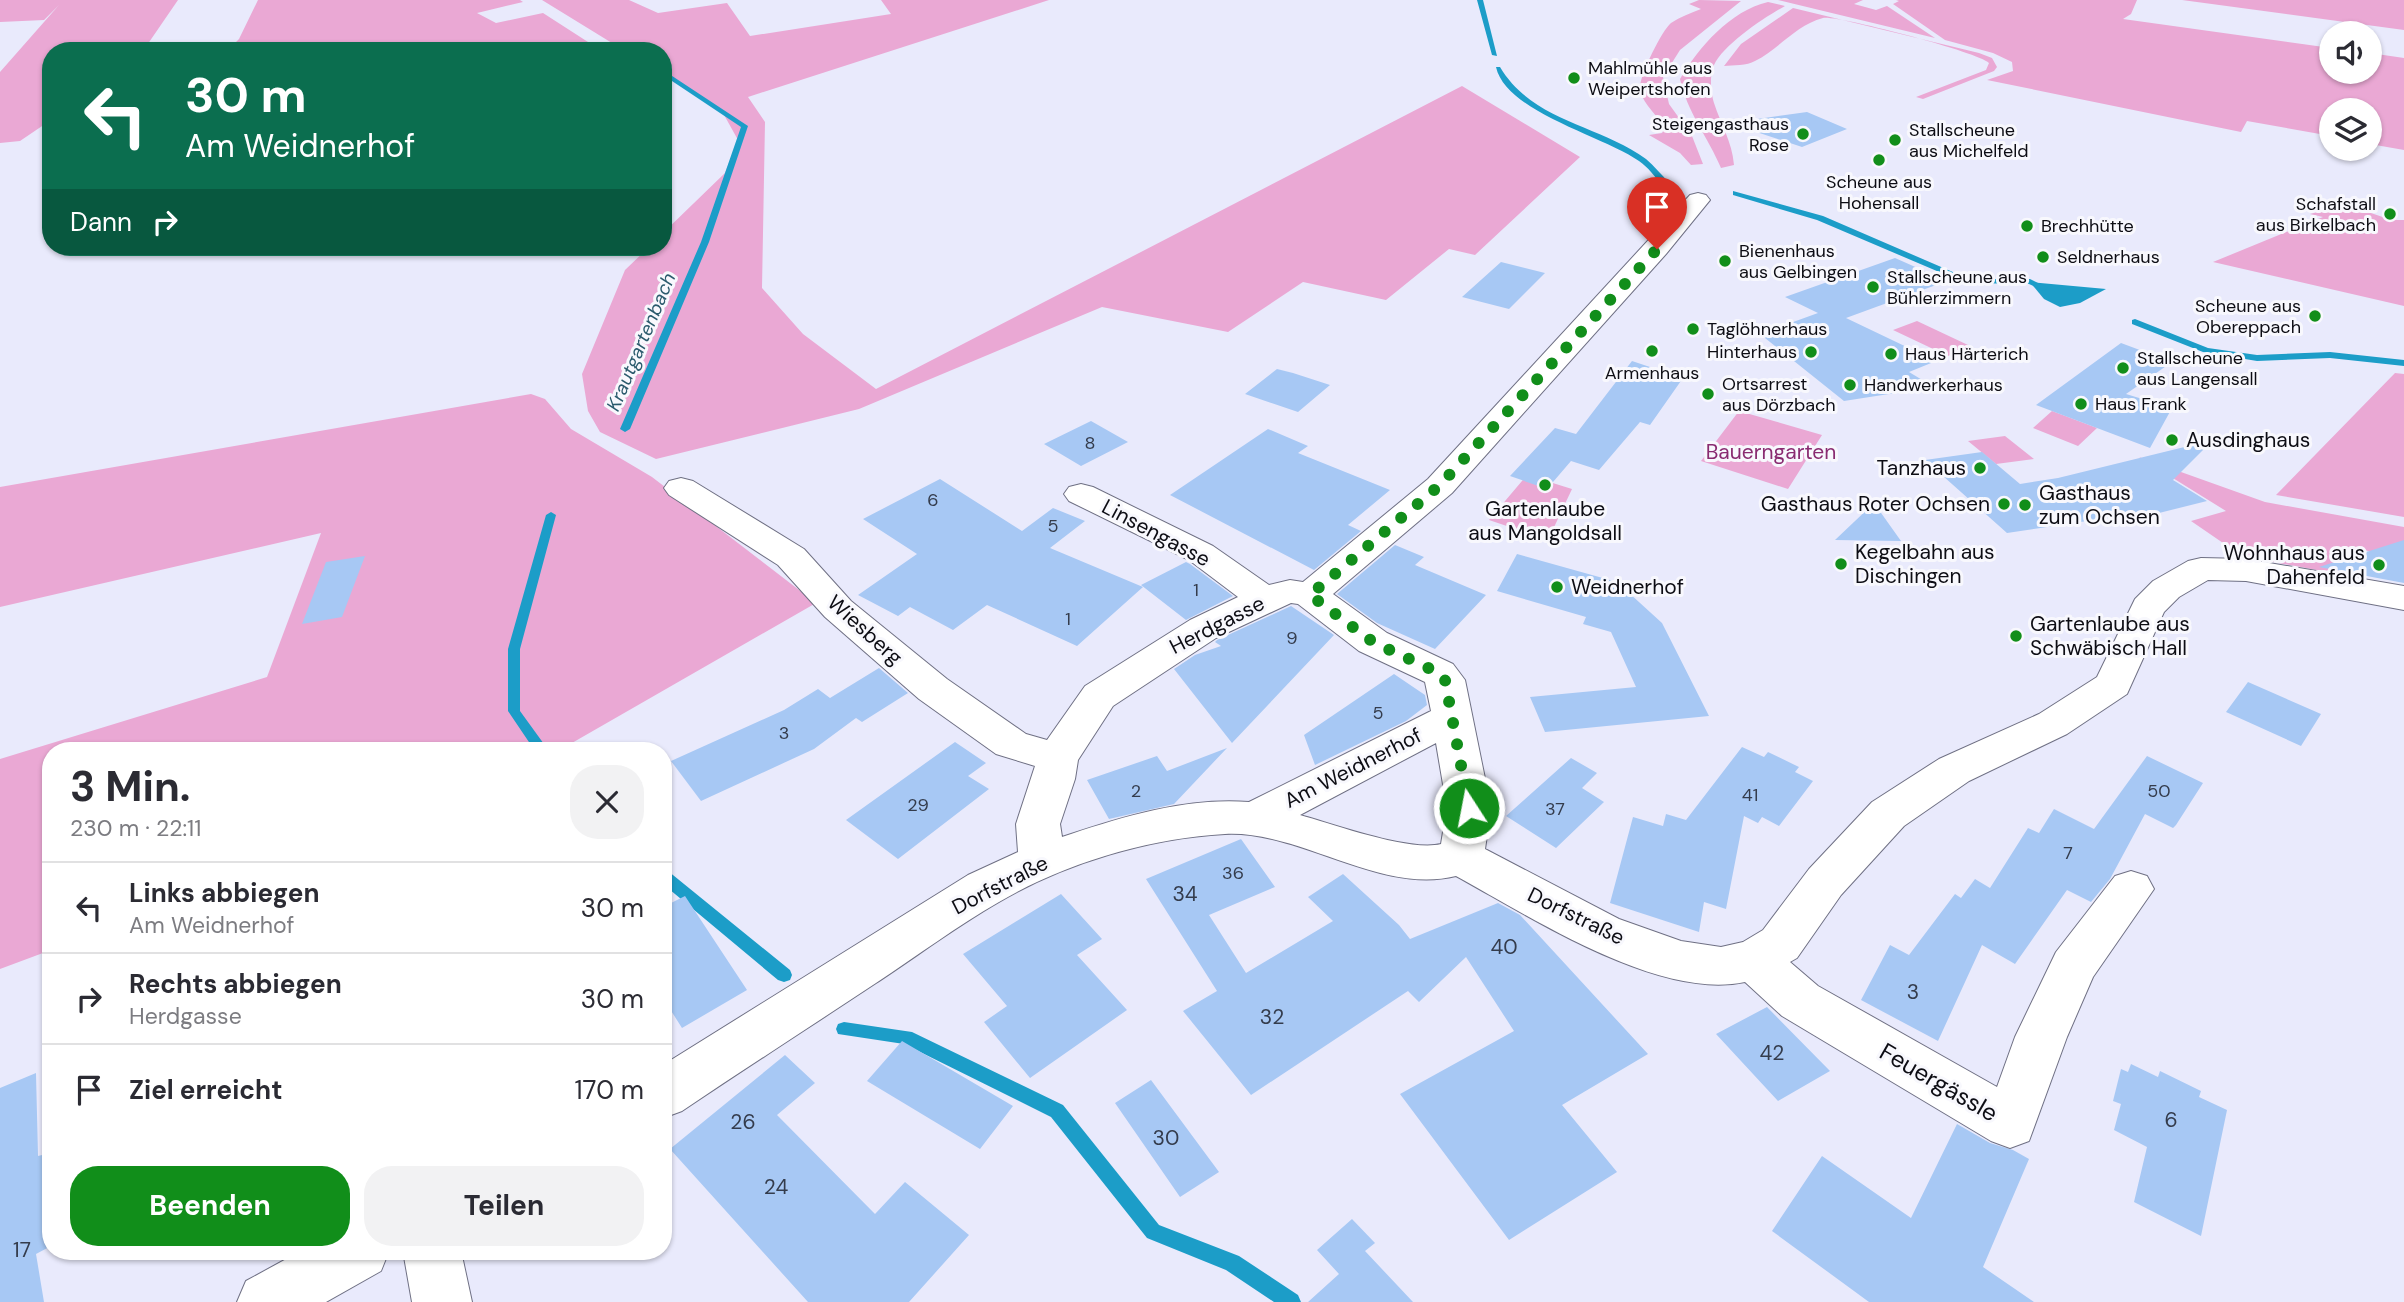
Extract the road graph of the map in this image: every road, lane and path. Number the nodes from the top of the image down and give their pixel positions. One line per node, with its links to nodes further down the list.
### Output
1 (1698, 200): 4 (street)
2 (681, 488): 8 (street, Wiesberg)
3 (1081, 494): 6 (street, Linsengasse)
4 (1310, 595): 6 (street, Herdgasse); 7 (street, Am Weidnerhof)
5 (2404, 598): 13 (street, Dorfstraße)
6 (1264, 599): 8 (street, Herdgasse)
7 (1451, 718): 9 (street, Am Weidnerhof); 10 (street, Am Weidnerhof)
8 (1057, 758): 11 (street, Herdgasse)
9 (1254, 818): 10 (street, Dorfstraße); 11 (street, Dorfstraße)
10 (1461, 857): 13 (street, Dorfstraße)
11 (1042, 861): 14 (street, Dorfstraße)
12 (2131, 889): 13 (street, Feuergässle)
13 (1754, 960)
14 (672, 1088)
15 (344, 1260): 17 (street)
16 (434, 1260): 18 (street)
17 (267, 1302)
18 (442, 1302)

